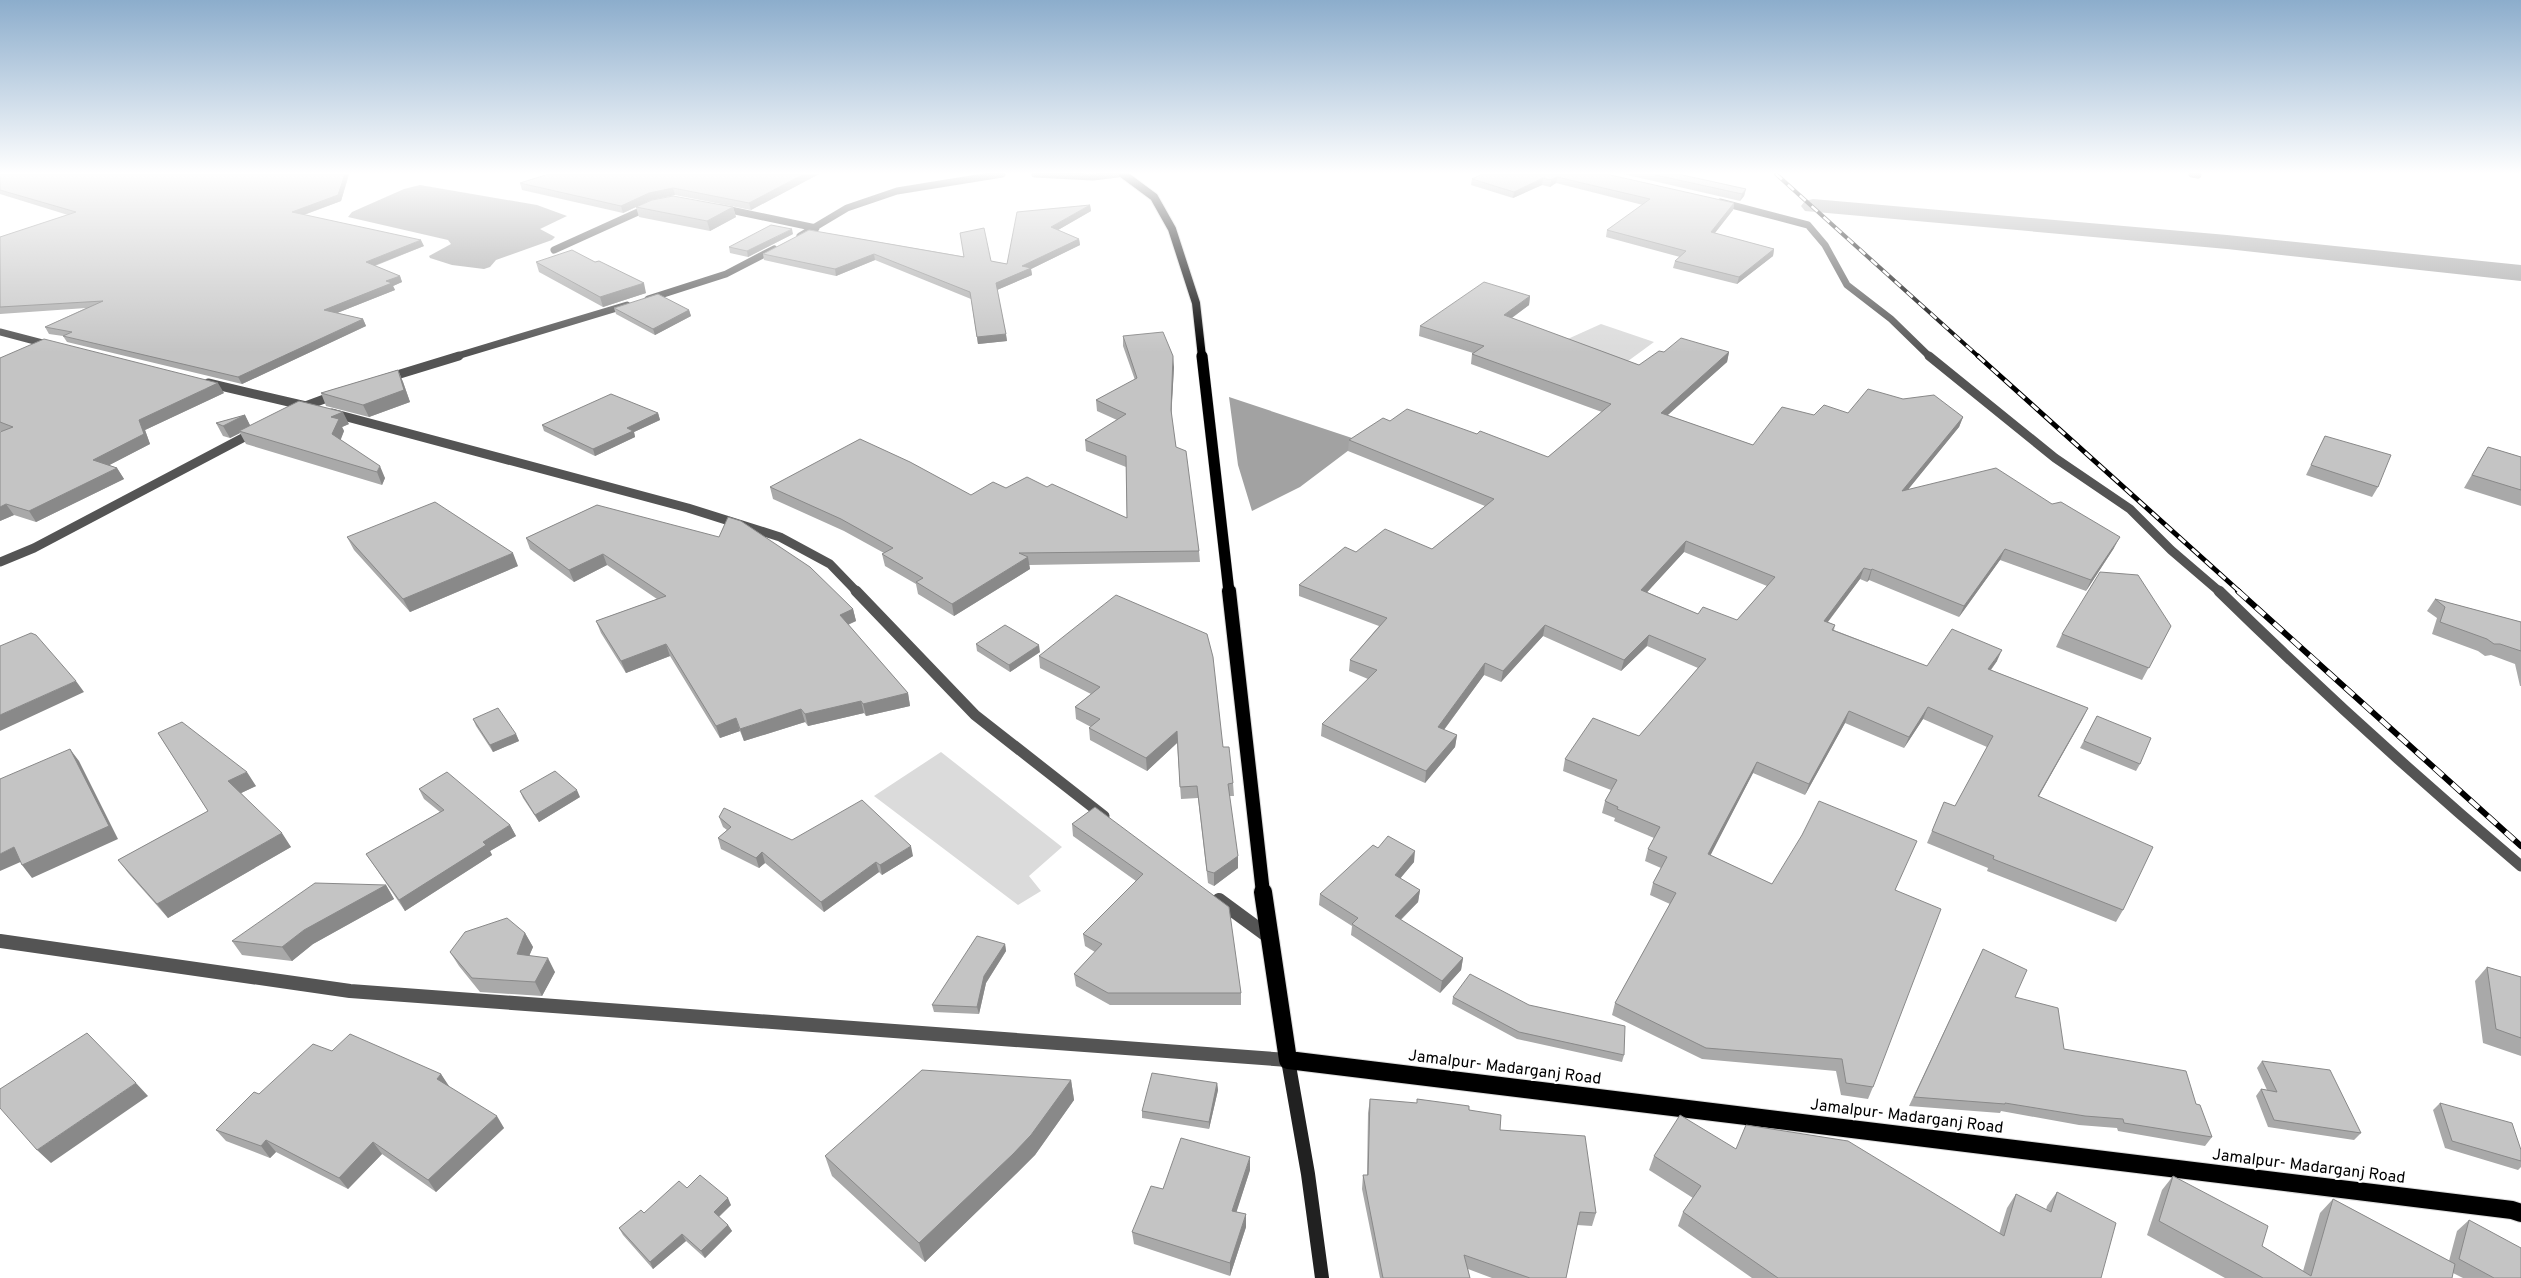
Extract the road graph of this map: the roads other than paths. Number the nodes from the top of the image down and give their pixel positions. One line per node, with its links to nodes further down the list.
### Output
1 (590, 234): 7 (street)
2 (804, 234): 5 (street)
3 (1174, 234): 23 (main road)
4 (1815, 234): 21 (street)
5 (791, 240)
6 (783, 245): 8 (street)
7 (554, 250)
8 (642, 301)
9 (632, 304): 15 (street)
10 (0, 332): 11 (street)
11 (45, 343): 12 (street); 13 (street)
12 (64, 348)
13 (27, 351)
14 (198, 380): 17 (street)
15 (375, 382)
16 (346, 390): 17 (street)
17 (299, 408): 20 (street)
18 (261, 429): 19 (street)
19 (0, 562)
20 (1112, 821)
21 (2521, 866)
22 (1214, 896): 23 (street)
23 (1268, 936): 25 (main road)
24 (0, 941): 25 (street)
25 (1288, 1060): 26 (main road, Jamalpur- Madarganj Road); 27 (main road)
26 (2521, 1213)
27 (1322, 1278)

